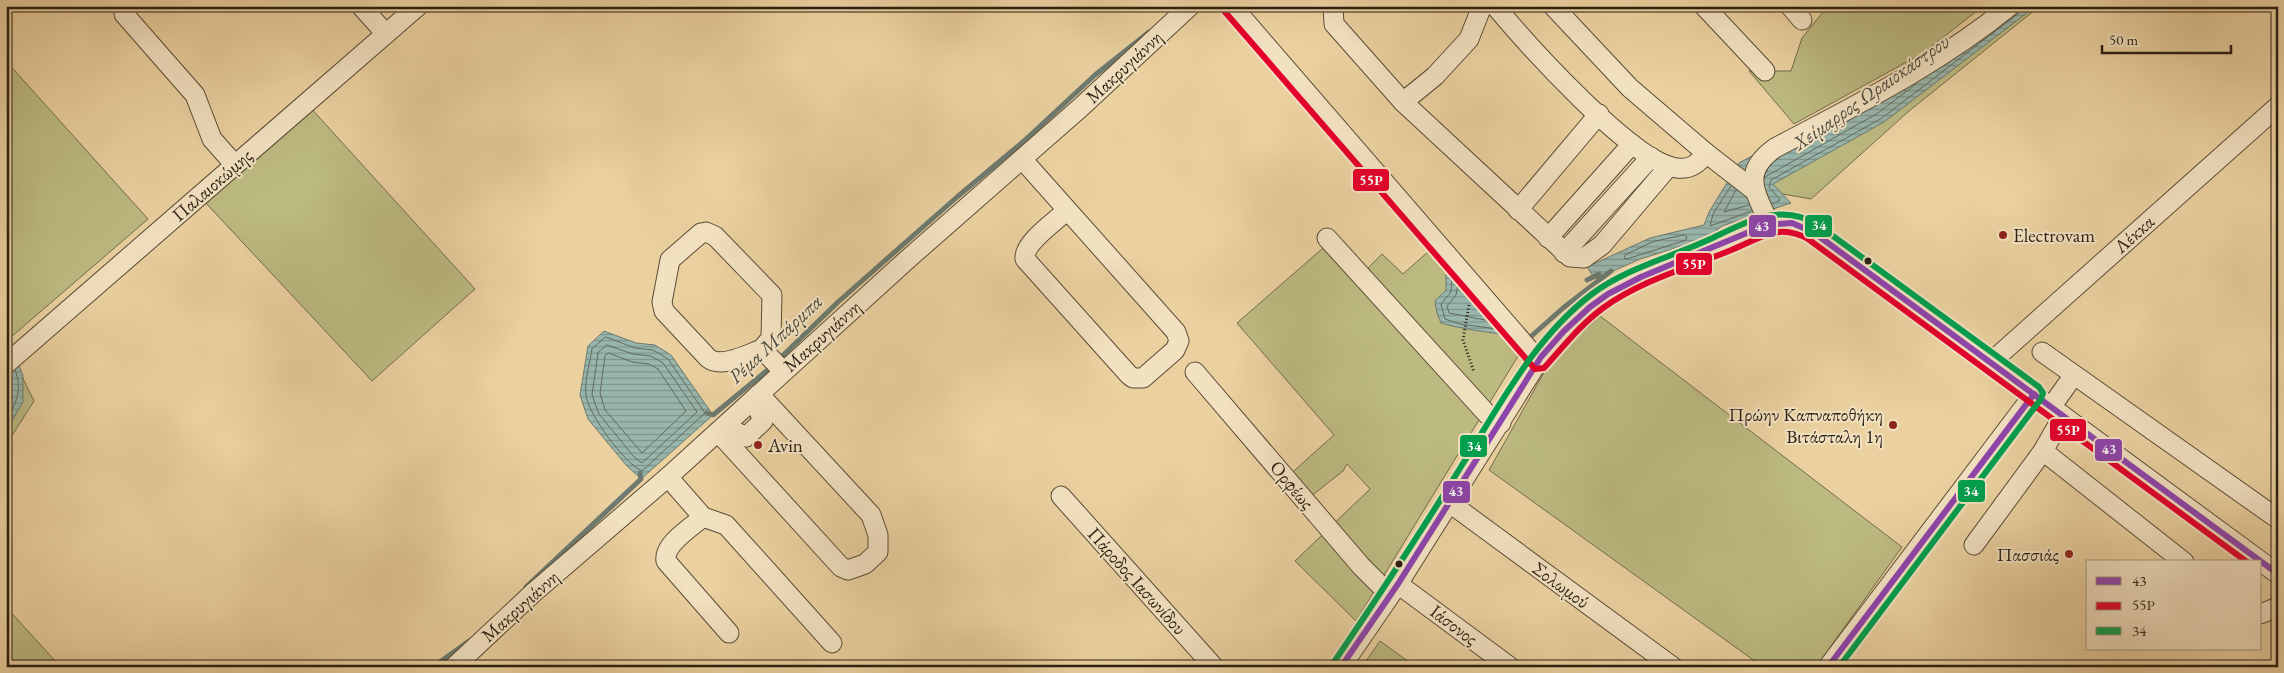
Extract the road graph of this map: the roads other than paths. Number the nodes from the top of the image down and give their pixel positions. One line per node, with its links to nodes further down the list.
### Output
1 (361, 6): 12 (street)
2 (418, 6): 12 (street, Παλαιοκώμης)
3 (1190, 6): 20 (street, Μακρυγιάννη)
4 (1232, 6): 32 (street)
5 (1333, 6): 14 (street)
6 (1482, 6): 14 (street)
7 (1495, 6): 16 (street)
8 (1553, 6): 18 (street)
9 (1704, 6): 13 (street)
10 (2010, 6): 23 (street)
11 (124, 14): 21 (street)
12 (386, 34): 21 (street, Παλαιοκώμης)
13 (1765, 71)
14 (1403, 102): 24 (street)
15 (2278, 106): 33 (street, Λέκκα)
16 (1600, 114): 17 (street); 24 (street)
17 (1632, 144): 19 (street); 28 (street)
18 (1706, 153): 22 (street); 23 (street)
19 (1651, 157): 22 (street); 29 (street)
20 (1022, 159): 25 (street); 35 (street, Μακρυγιάννη)
21 (235, 165): 34 (street, Παλαιοκώμης)
22 (1670, 166): 29 (street)
23 (1755, 191): 26 (street)
24 (1518, 210): 28 (street)
25 (1066, 211): 25 (street)
26 (1770, 225): 32 (street); 33 (street)
27 (1327, 238): 41 (street)
28 (1548, 238): 29 (street)
29 (1564, 253)
30 (762, 349): 30 (street); 35 (street)
31 (2042, 352): 37 (street)
32 (1539, 362): 41 (street)
33 (1990, 363): 38 (street)
34 (6, 364)
35 (783, 371): 39 (street, Μακρυγιάννη)
36 (1195, 372): 54 (street, Ορφέως)
37 (2074, 375): 40 (street); 48 (street)
38 (2034, 394): 40 (street); 64 (street)
39 (756, 396): 42 (street, Μακρυγιάννη); 42 (street)
40 (2057, 412): 43 (street); 51 (street)
41 (1501, 423): 46 (street)
42 (726, 432): 44 (street, Μακρυγιάννη)
43 (2043, 451): 49 (street); 50 (street)
44 (668, 477): 47 (street); 59 (street, Μακρυγιάννη)
45 (1061, 496): 60 (street, Πάροδος Ιασωνίδου)
46 (1450, 503): 54 (street); 63 (street, Σολωμού)
47 (703, 517): 57 (street); 58 (street)
48 (2278, 519)
49 (1974, 545)
50 (2181, 560)
51 (2259, 560)
52 (2262, 562): 53 (street)
53 (2278, 574)
54 (1394, 590): 61 (street); 62 (street, Ιάσονος)
55 (2278, 607): 56 (street)
56 (2262, 613)
57 (730, 633)
58 (832, 643)
59 (454, 667)
60 (1214, 667)
61 (1341, 667)
62 (1510, 667)
63 (1673, 667)
64 (1828, 667)

